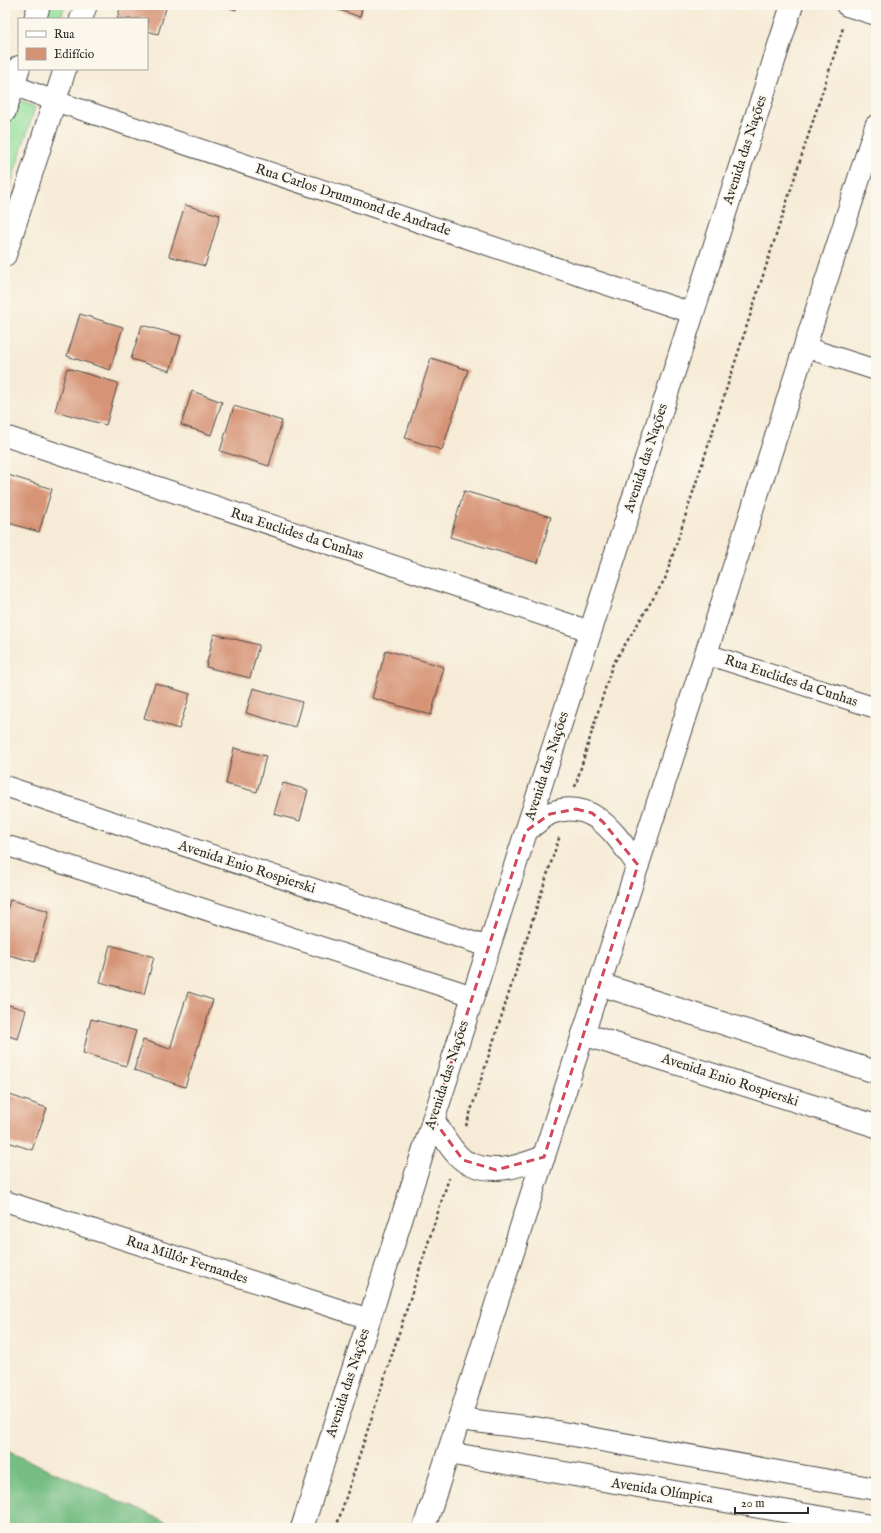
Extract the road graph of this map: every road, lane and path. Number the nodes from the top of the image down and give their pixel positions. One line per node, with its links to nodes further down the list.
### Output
1 (39, 5): 6 (main road)
2 (86, 5): 7 (main road)
3 (792, 5): 14 (main road, Avenida das Nações)
4 (848, 5): 5 (main road); 22 (path)
5 (876, 14)
6 (35, 18)
7 (81, 18)
8 (65, 70): 10 (main road)
9 (16, 76): 10 (street, Rua Carlos Drummond de Andrade); 11 (main road)
10 (55, 101): 13 (main road); 14 (street, Rua Carlos Drummond de Andrade)
11 (5, 111)
12 (876, 126): 15 (main road)
13 (5, 255)
14 (692, 313): 18 (main road, Avenida das Nações)
15 (804, 348): 16 (street); 19 (main road)
16 (876, 370)
17 (5, 436): 18 (street, Rua Euclides da Cunhas)
18 (590, 631): 23 (main road, Avenida das Nações)
19 (706, 654): 20 (street, Rua Euclides da Cunhas); 25 (main road)
20 (876, 708)
21 (5, 786): 26 (street, Avenida Enio Rospierski)
22 (568, 810): 23 (main road); 25 (main road); 33 (path)
23 (526, 831): 26 (main road, Avenida das Nações)
24 (5, 845): 28 (street)
25 (638, 865): 27 (main road)
26 (488, 947): 28 (main road, Avenida das Nações)
27 (599, 984): 29 (main road); 30 (main road)
28 (473, 996): 31 (main road, Avenida das Nações)
29 (583, 1034): 32 (main road, Avenida Enio Rospierski); 34 (main road)
30 (876, 1072)
31 (433, 1120): 33 (main road); 36 (main road, Avenida das Nações)
32 (876, 1126)
33 (457, 1153): 34 (main road); 42 (path)
34 (544, 1157): 37 (main road)
35 (5, 1201): 36 (street, Rua Millôr Fernandes)
36 (369, 1318): 41 (main road, Avenida das Nações)
37 (459, 1419): 38 (main road); 39 (main road)
38 (448, 1454): 40 (main road, Avenida Olímpica); 43 (main road)
39 (876, 1489)
40 (876, 1527)
41 (302, 1528)
42 (336, 1528)
43 (424, 1528)

